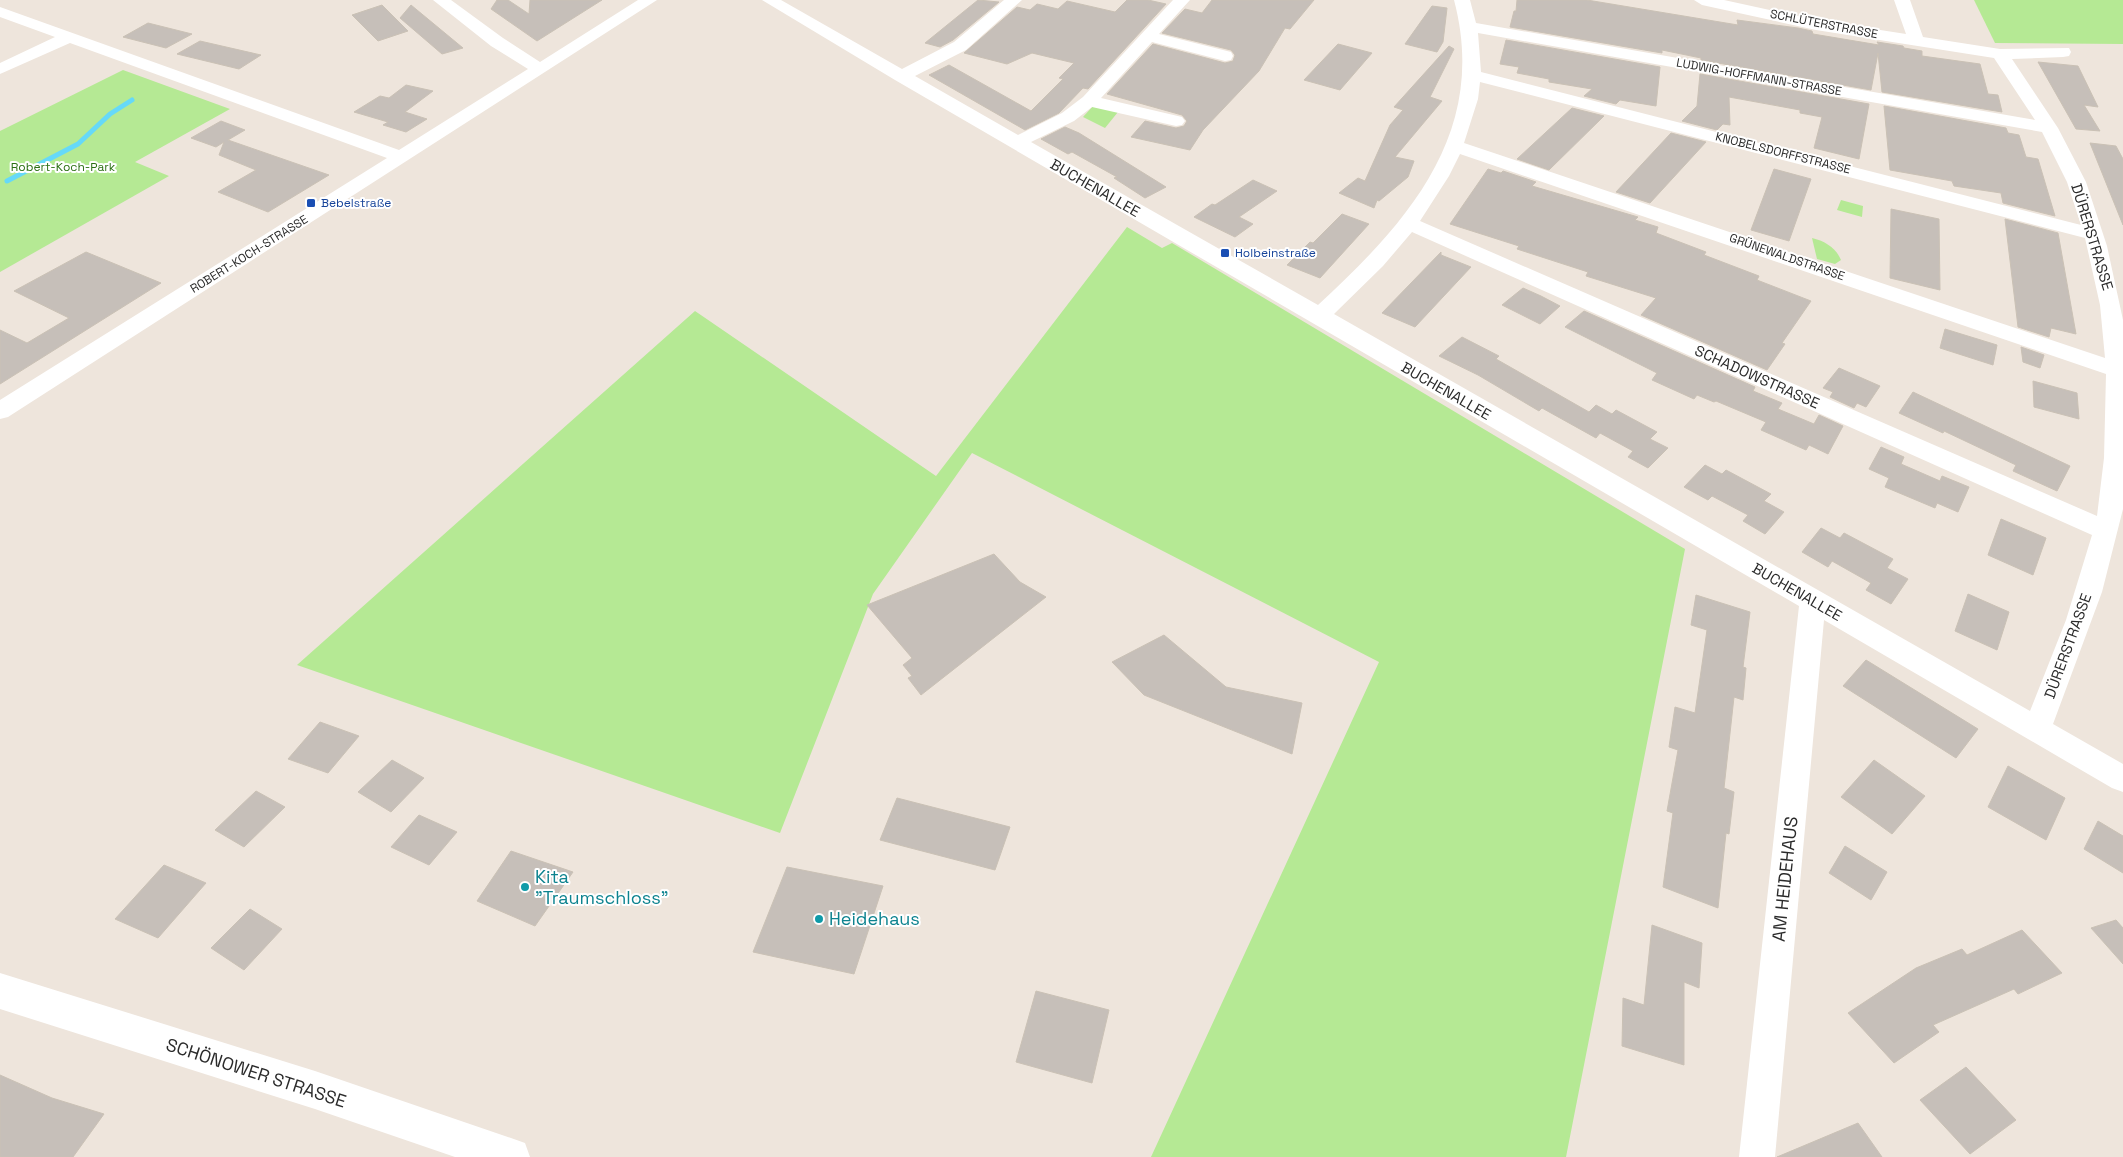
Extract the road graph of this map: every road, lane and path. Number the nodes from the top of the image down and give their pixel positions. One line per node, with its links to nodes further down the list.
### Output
1 (441, 0): 18 (street)
2 (649, 0): 18 (street, ROBERT-KOCH-STRASSE)
3 (1014, 0): 19 (street)
4 (1182, 0): 12 (street)
5 (1462, 0): 10 (street)
6 (1702, 0): 13 (street, SCHLÜTERSTRASSE)
7 (1902, 0): 13 (street)
8 (785, 4): 19 (street, BUCHENALLEE)
9 (0, 12): 11 (street)
10 (1469, 27): 20 (street); 23 (street, LUDWIG-HOFFMANN-STRASSE)
11 (69, 37): 17 (street); 26 (street)
12 (1150, 38): 16 (street); 21 (street)
13 (1917, 42): 15 (street, SCHLÜTERSTRASSE)
14 (2063, 52): 15 (street)
15 (2000, 54): 23 (street, DÜRERSTRASSE)
16 (1225, 56)
17 (0, 69)
18 (540, 69): 26 (street, ROBERT-KOCH-STRASSE)
19 (901, 76): 24 (street, BUCHENALLEE)
20 (1472, 76): 25 (street); 28 (street, KNOBELSDORFFSTRASSE)
21 (1089, 100): 22 (street); 24 (street)
22 (1176, 121)
23 (2049, 128): 28 (street, DÜRERSTRASSE)
24 (1017, 142): 29 (street, BUCHENALLEE)
25 (1455, 146): 27 (street); 30 (street, GRÜNEWALDSTRASSE)
26 (402, 157): 31 (street, ROBERT-KOCH-STRASSE)
27 (1408, 223): 29 (street); 32 (street, SCHADOWSTRASSE)
28 (2094, 234): 30 (street, DÜRERSTRASSE)
29 (1318, 317): 33 (street, BUCHENALLEE)
30 (2118, 370): 32 (street, DÜRERSTRASSE)
31 (0, 411)
32 (2105, 530): 34 (street, DÜRERSTRASSE)
33 (1813, 602): 34 (street, BUCHENALLEE); 38 (street, AM HEIDEHAUS)
34 (2037, 729): 35 (street, BUCHENALLEE)
35 (2123, 779)
36 (0, 991): 37 (street, SCHÖNOWER STRASSE)
37 (511, 1157)
38 (1757, 1157)

